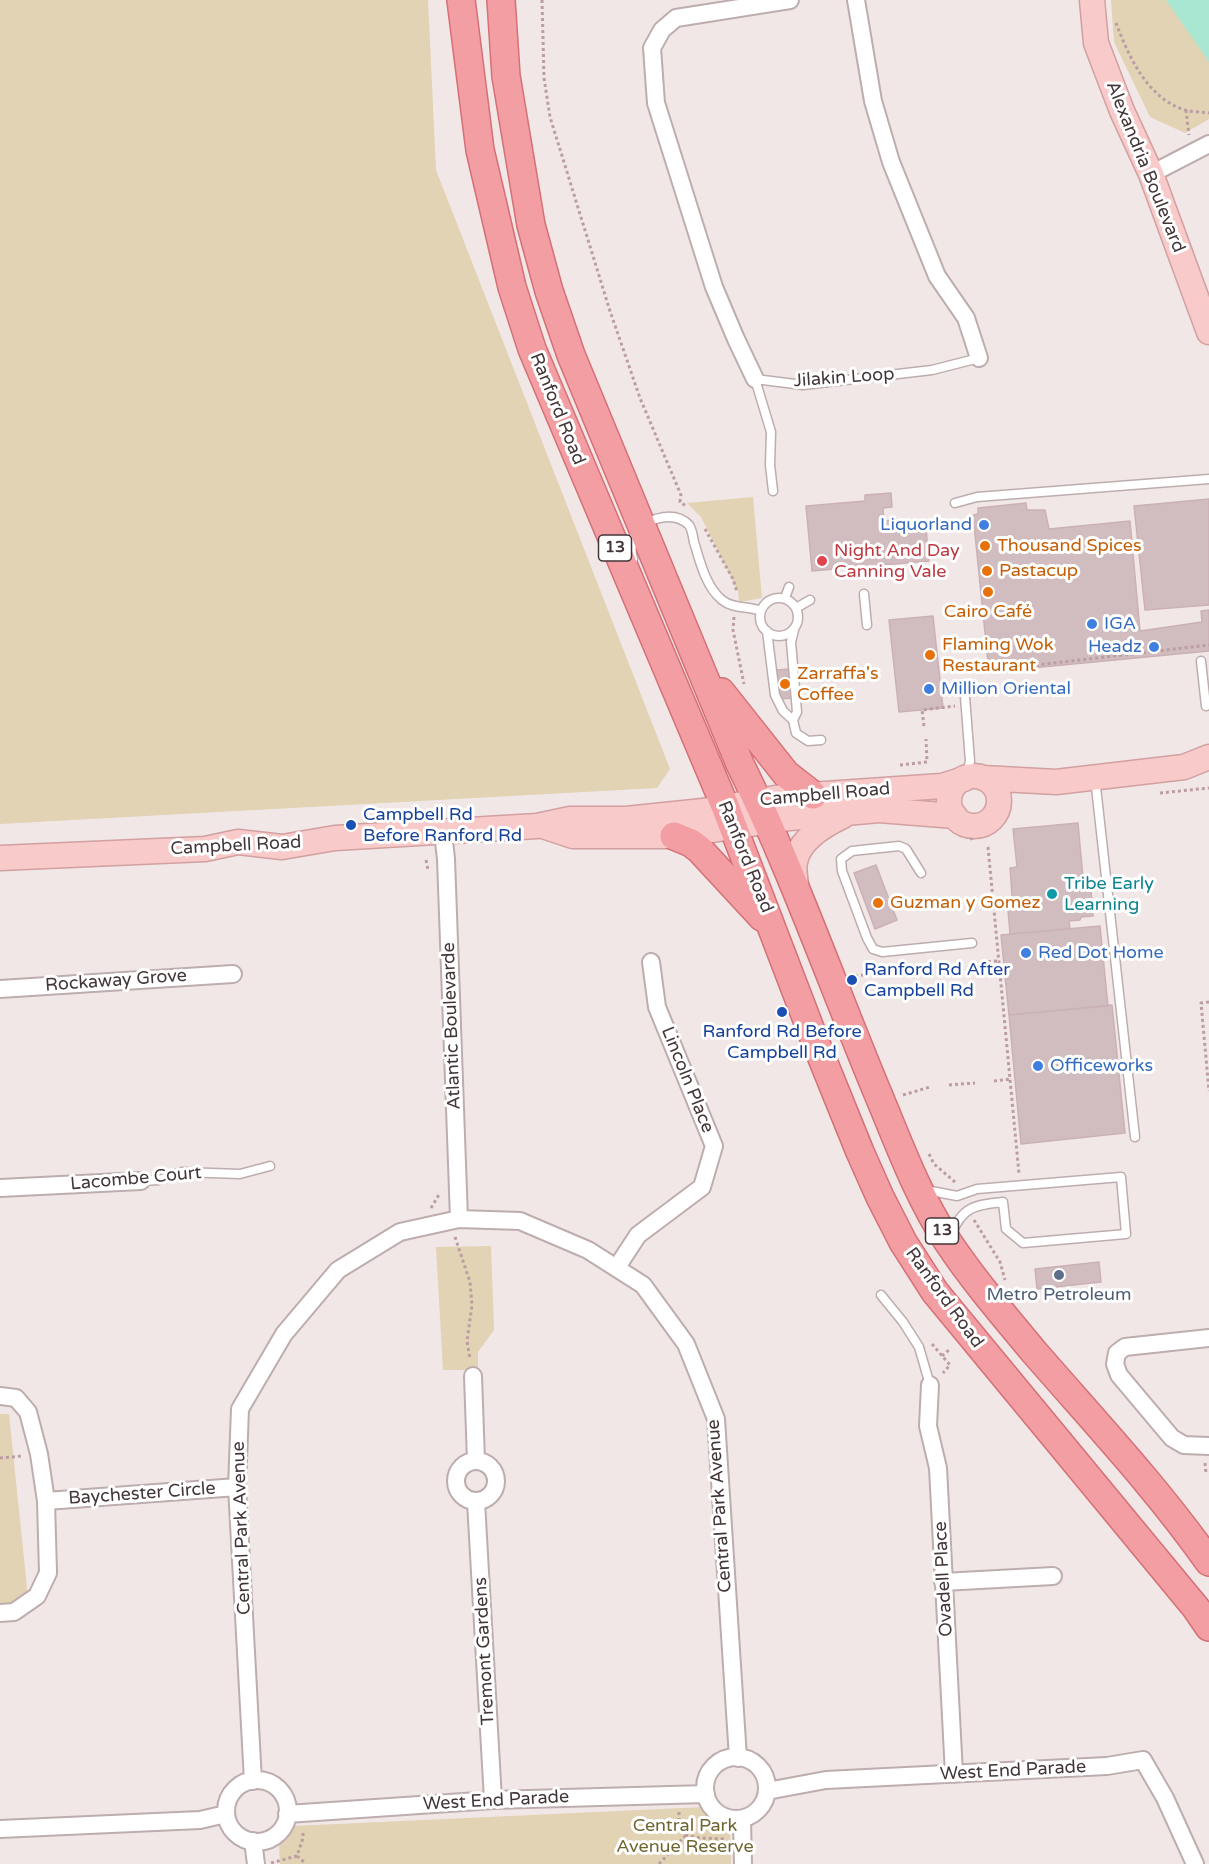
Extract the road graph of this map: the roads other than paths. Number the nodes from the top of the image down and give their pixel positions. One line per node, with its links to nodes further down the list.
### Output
1 (461, 0): 42 (main road, Ranford Road / 13)
2 (501, 0): 14 (main road, Ranford Road / 13)
3 (789, 0): 10 (street)
4 (856, 0): 9 (street, Jilakin Loop)
5 (1092, 0): 7 (street, Alexandria Boulevard)
6 (1202, 147): 7 (street)
7 (1151, 174): 8 (street, Alexandria Boulevard)
8 (1209, 332)
9 (979, 358): 10 (lane, Jilakin Loop)
10 (755, 379): 12 (lane)
11 (1209, 479): 13 (lane)
12 (773, 491)
13 (955, 503)
14 (642, 525): 15 (lane); 21 (lane); 25 (main road, Ranford Road / 13)
15 (639, 572)
16 (789, 587): 18 (lane)
17 (864, 594): 22 (lane)
18 (785, 598): 20 (lane); 21 (lane)
19 (810, 600): 20 (lane)
20 (796, 608): 23 (lane)
21 (761, 611): 24 (lane)
22 (867, 625)
23 (794, 629): 24 (lane); 29 (lane)
24 (767, 632): 29 (lane)
25 (700, 665): 37 (main road); 38 (main road, Ranford Road / 13)
26 (1204, 666): 28 (lane)
27 (964, 684): 34 (lane)
28 (1206, 706)
29 (793, 720): 30 (lane)
30 (821, 740)
31 (1209, 757): 32 (street, Campbell Road)
32 (1184, 767): 33 (street, Campbell Road); 35 (street, Campbell Road)
33 (1209, 772)
34 (973, 775): 36 (street, Campbell Road); 37 (street, Campbell Road); 40 (street); 41 (street)
35 (1095, 777): 36 (street, Campbell Road); 54 (lane)
36 (1056, 782): 40 (street, Campbell Road)
37 (813, 795): 38 (street, Campbell Road)
38 (763, 811): 39 (street, Campbell Road); 42 (street, Campbell Road); 48 (main road, Ranford Road / 13)
39 (851, 812): 41 (street, Campbell Road); 48 (street, Campbell Road)
40 (996, 813): 41 (street)
41 (955, 816)
42 (729, 817): 43 (street, Campbell Road); 45 (street, Campbell Road); 49 (main road, Ranford Road / 13)
43 (543, 826): 44 (street, Campbell Road); 45 (street, Campbell Road)
44 (443, 833): 46 (street, Campbell Road); 59 (street, Atlantic Boulevarde)
45 (674, 836): 49 (main road)
46 (0, 858)
47 (921, 873): 50 (lane)
48 (798, 898): 58 (main road, Ranford Road / 13)
49 (774, 931): 76 (main road, Ranford Road / 13)
50 (972, 943)
51 (651, 962): 61 (street, Lincoln Place)
52 (233, 974): 53 (street, Rockaway Grove)
53 (0, 989)
54 (1135, 1137)
55 (270, 1166): 56 (lane, Lacombe Court)
56 (141, 1181): 57 (street, Lacombe Court)
57 (0, 1188)
58 (919, 1189): 60 (main road, Ranford Road / 13); 60 (lane)
59 (456, 1220): 61 (street, Central Park Avenue); 69 (street, Central Park Avenue)
60 (948, 1242): 72 (main road, Ranford Road / 13)
61 (617, 1267): 77 (street, Central Park Avenue)
62 (881, 1295): 65 (lane)
63 (1209, 1338): 67 (street)
64 (473, 1376): 68 (street)
65 (930, 1385): 74 (street, Ovadell Place)
66 (0, 1396): 70 (street, Baychester Circle)
67 (1209, 1446)
68 (476, 1461): 71 (street); 71 (street)
69 (237, 1487): 70 (street, Baychester Circle); 79 (street, Central Park Avenue)
70 (46, 1501): 75 (street, Baychester Circle)
71 (476, 1502): 82 (street, Tremont Gardens)
72 (1209, 1562)
73 (1053, 1576): 74 (street)
74 (943, 1582): 78 (street, Ovadell Place)
75 (0, 1613)
76 (1209, 1627)
77 (738, 1758): 80 (street); 81 (street)
78 (954, 1774): 80 (street, West End Parade); 90 (street, West End Parade)
79 (253, 1781): 83 (street); 84 (street)
80 (767, 1791): 85 (street)
81 (706, 1794): 82 (street, West End Parade); 85 (street)
82 (494, 1800): 83 (street, West End Parade)
83 (295, 1813): 87 (street)
84 (226, 1814): 86 (street); 87 (street)
85 (742, 1819): 89 (street)
86 (0, 1829)
87 (253, 1842): 88 (street)
88 (256, 1864)
89 (743, 1864)
90 (1195, 1864)

